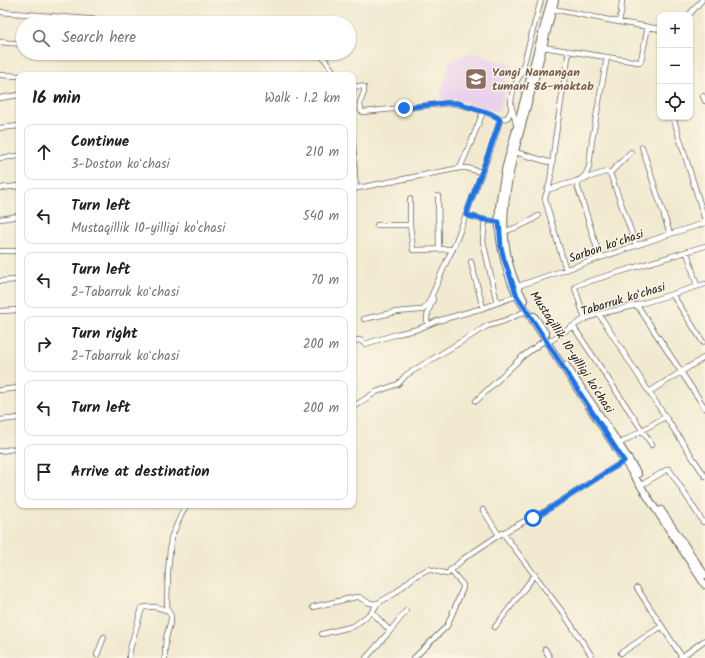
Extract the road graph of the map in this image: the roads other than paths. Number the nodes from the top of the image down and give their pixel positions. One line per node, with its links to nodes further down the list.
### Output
1 (541, 0): 25 (street)
2 (550, 0): 30 (main road, Mustaqillik 10-yilligi ko'chasi)
3 (555, 0): 6 (main road, Mustaqillik 10-yilligi ko'chasi)
4 (622, 0): 10 (street)
5 (702, 0): 8 (street)
6 (553, 10): 10 (street); 15 (main road, Mustaqillik 10-yilligi ko'chasi)
7 (0, 12): 9 (street)
8 (692, 12)
9 (51, 16)
10 (619, 22): 11 (street)
11 (648, 27): 12 (street); 17 (street)
12 (657, 28)
13 (0, 42): 14 (street)
14 (16, 43)
15 (543, 46): 16 (street); 33 (main road, Mustaqillik 10-yilligi ko'chasi)
16 (569, 51): 17 (street); 37 (street)
17 (607, 57): 41 (street)
18 (325, 60): 19 (street)
19 (334, 72)
20 (0, 74): 21 (street)
21 (16, 76)
22 (356, 87): 26 (street)
23 (16, 95): 24 (street)
24 (0, 98)
25 (512, 109): 27 (street); 30 (street)
26 (483, 112): 27 (street); 38 (street)
27 (500, 120): 39 (street)
28 (674, 120): 53 (street)
29 (16, 126): 31 (street)
30 (518, 126): 54 (main road, Mustaqillik 10-yilligi ko'chasi)
31 (0, 128)
32 (642, 147): 59 (street)
33 (515, 152): 37 (street); 58 (main road, Mustaqillik 10-yilligi ko'chasi)
34 (631, 152): 40 (street)
35 (16, 156): 36 (street)
36 (0, 158)
37 (552, 163): 45 (street)
38 (460, 168): 39 (street); 44 (street)
39 (481, 172): 48 (street)
40 (610, 173): 41 (street); 60 (street)
41 (576, 181): 45 (street); 68 (street)
42 (16, 186): 43 (street)
43 (0, 188)
44 (356, 188)
45 (547, 190): 70 (street)
46 (438, 196): 62 (street)
47 (410, 199): 57 (street)
48 (466, 215): 52 (street); 63 (street)
49 (16, 216): 51 (street)
50 (538, 216): 58 (street)
51 (0, 219)
52 (485, 220): 54 (street); 78 (street)
53 (705, 220)
54 (499, 222): 58 (main road, Mustaqillik 10-yilligi ko'chasi)
55 (705, 223): 59 (street, Sarbon koʻchasi)
56 (377, 225): 57 (street)
57 (410, 225): 62 (street)
58 (502, 232): 75 (main road, Mustaqillik 10-yilligi ko'chasi)
59 (670, 234): 60 (street, Sarbon koʻchasi)
60 (636, 245): 68 (street, Sarbon koʻchasi)
61 (705, 246): 66 (street)
62 (439, 249): 63 (street)
63 (453, 249): 67 (street)
64 (16, 250): 65 (street)
65 (0, 251)
66 (687, 252): 74 (street); 86 (street)
67 (449, 256): 85 (street); 87 (street)
68 (600, 258): 70 (street, Sarbon koʻchasi)
69 (471, 262): 80 (street)
70 (566, 270): 75 (street, Sarbon koʻchasi)
71 (16, 280): 72 (street)
72 (0, 281)
73 (705, 284): 74 (street, Tabarruk koʻchasi)
74 (697, 286): 76 (street, Tabarruk koʻchasi)
75 (515, 287): 77 (main road, Mustaqillik 10-yilligi ko'chasi)
76 (672, 294): 79 (street, Tabarruk koʻchasi); 91 (street)
77 (519, 295): 78 (street); 82 (main road, Mustaqillik 10-yilligi ko'chasi); 89 (main road, Mustaqillik 10-yilligi ko'chasi)
78 (497, 303): 80 (street)
79 (637, 305): 84 (street, Tabarruk koʻchasi); 93 (street)
80 (483, 308): 87 (street)
81 (16, 310): 83 (street)
82 (526, 310): 89 (main road, Mustaqillik 10-yilligi ko'chasi); 98 (street)
83 (0, 311)
84 (599, 314): 86 (street, Tabarruk koʻchasi); 96 (street)
85 (364, 319)
86 (585, 319): 88 (street, Tabarruk koʻchasi)
87 (428, 325): 90 (street)
88 (573, 326): 89 (street, Tabarruk koʻchasi); 103 (street)
89 (548, 340): 97 (street, Tabarruk koʻchasi); 104 (main road, Mustaqillik 10-yilligi ko'chasi); 108 (main road, Mustaqillik 10-yilligi ko'chasi)
90 (356, 341)
91 (703, 342)
92 (705, 357): 93 (street)
93 (681, 372): 96 (street); 99 (street)
94 (16, 388): 95 (street)
95 (0, 390)
96 (649, 392): 100 (street)
97 (476, 401)
98 (356, 405)
99 (705, 408)
100 (666, 417): 103 (street); 109 (street)
101 (16, 418): 102 (street)
102 (0, 420)
103 (642, 430): 104 (street); 105 (street)
104 (619, 444): 110 (main road, Mustaqillik 10-yilligi ko'chasi)
105 (652, 445)
106 (16, 448): 107 (street)
107 (0, 451)
108 (624, 461): 114 (street); 118 (main road, Mustaqillik 10-yilligi ko'chasi)
109 (705, 476)
110 (643, 484): 113 (street); 117 (main road, Mustaqillik 10-yilligi ko'chasi)
111 (185, 508): 122 (street)
112 (483, 510): 114 (street)
113 (703, 522)
114 (501, 534): 115 (street); 116 (street)
115 (450, 570): 120 (street); 139 (street)
116 (534, 576): 126 (street); 134 (street)
117 (705, 576)
118 (705, 585)
119 (637, 588): 125 (street)
120 (378, 603): 121 (street); 124 (street)
121 (313, 607)
122 (168, 611): 136 (street); 137 (street)
123 (406, 611): 127 (street)
124 (372, 612): 127 (street); 128 (street)
125 (662, 626): 132 (street); 135 (street)
126 (495, 627)
127 (390, 631): 138 (street)
128 (322, 634)
129 (104, 637): 133 (street)
130 (705, 640): 135 (street)
131 (545, 649): 140 (street)
132 (621, 653)
133 (96, 655)
134 (592, 657)
135 (683, 657)
136 (129, 658)
137 (165, 658)
138 (366, 658)
139 (414, 658)
140 (550, 658)

